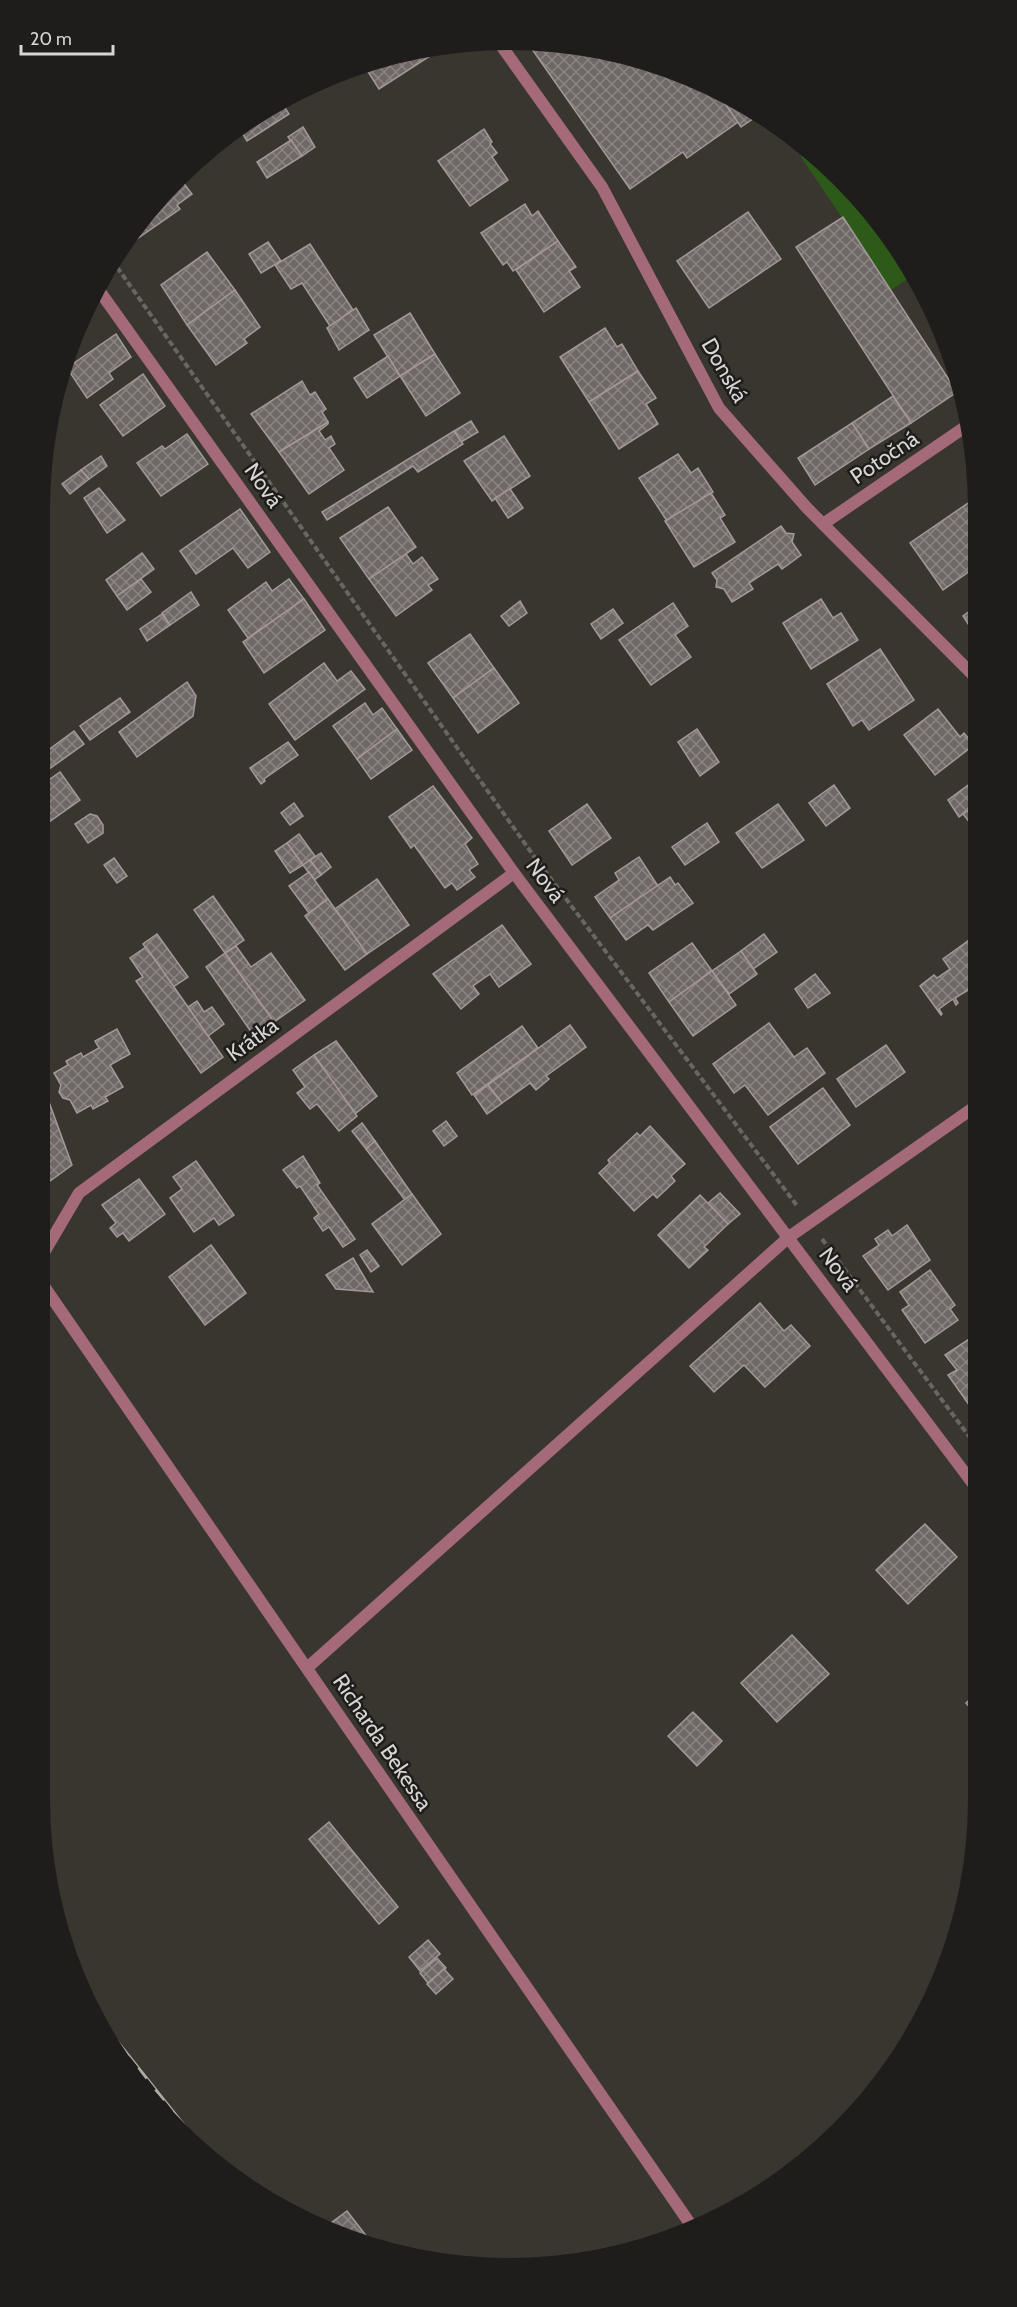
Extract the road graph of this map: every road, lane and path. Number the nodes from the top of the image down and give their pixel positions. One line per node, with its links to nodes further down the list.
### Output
1 (504, 50): 5 (street, Donská)
2 (118, 268): 9 (path)
3 (102, 295): 7 (street, Nová)
4 (961, 430): 5 (street, Potočná)
5 (823, 524): 6 (street, Donská)
6 (968, 670)
7 (514, 873): 10 (street, Nová); 11 (street, Krátka)
8 (968, 1112): 9 (street)
9 (810, 1222): 10 (street); 13 (path)
10 (789, 1237): 14 (street, Nová); 15 (street)
11 (50, 1242)
12 (50, 1295): 15 (street, Richarda Bekessa)
13 (968, 1435)
14 (968, 1477)
15 (307, 1668): 16 (street, Richarda Bekessa)
16 (688, 2221)

